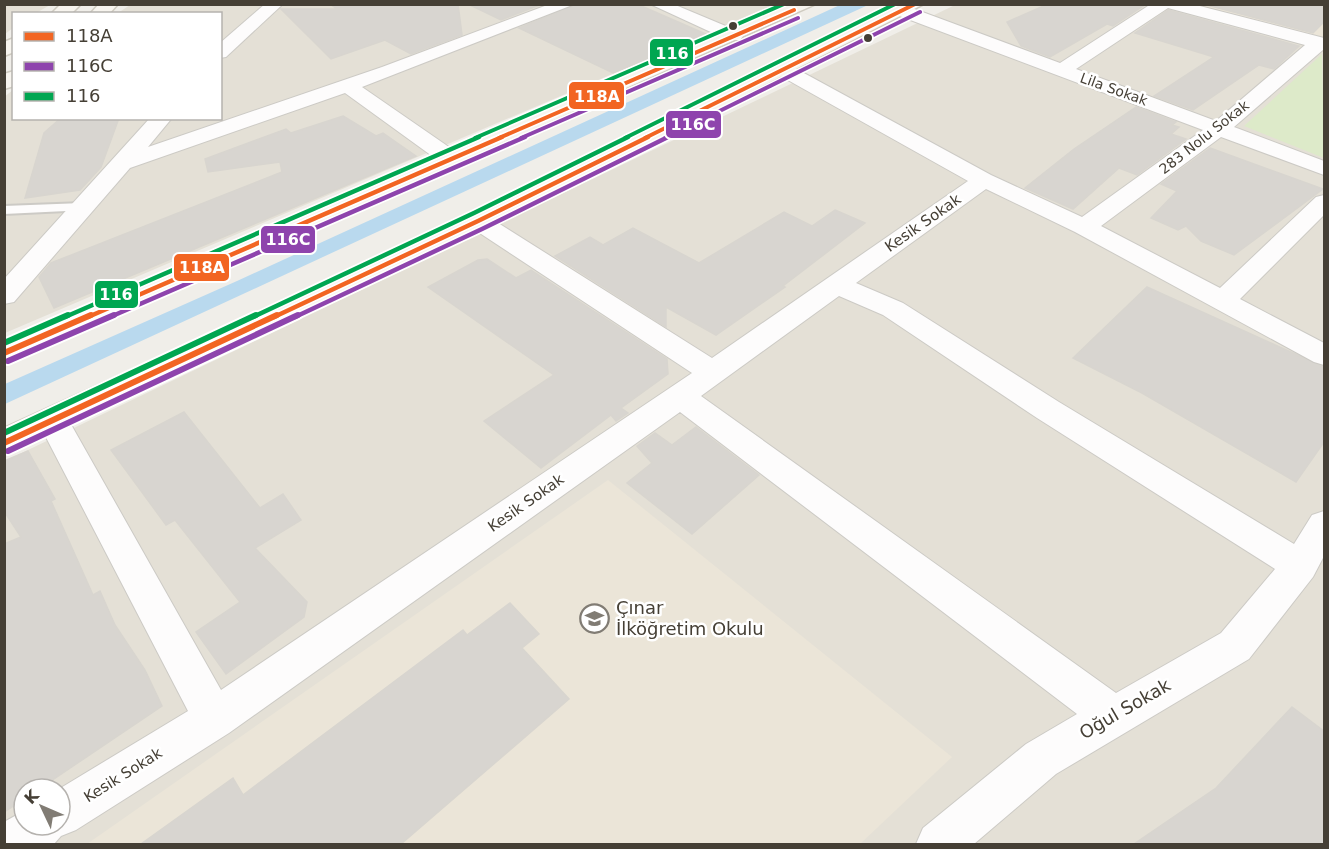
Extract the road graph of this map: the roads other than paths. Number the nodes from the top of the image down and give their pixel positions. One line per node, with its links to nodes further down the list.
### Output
1 (275, 4): 10 (street)
2 (567, 4): 13 (street)
3 (658, 4): 8 (street)
4 (808, 4): 8 (main road)
5 (1163, 4): 12 (street)
6 (1172, 4): 9 (street)
7 (909, 8): 11 (main road); 12 (street, Lila Sokak)
8 (734, 36): 16 (main road)
9 (1322, 43): 15 (street, 283 Nolu Sokak)
10 (222, 49)
11 (784, 70): 19 (street); 23 (main road)
12 (1062, 70): 15 (street, Lila Sokak)
13 (345, 84): 16 (street); 17 (street)
14 (160, 120): 17 (street)
15 (1220, 128): 18 (street, Lila Sokak); 24 (street, 283 Nolu Sokak)
16 (451, 159): 28 (main road)
17 (122, 164): 21 (street)
18 (1324, 168)
19 (986, 182): 24 (street); 25 (street, Kesik Sokak)
20 (1324, 202): 27 (street)
21 (83, 207): 22 (lane); 26 (street)
22 (4, 210)
23 (478, 221): 30 (street); 32 (main road)
24 (1084, 227): 27 (street)
25 (835, 284): 30 (street, Kesik Sokak); 35 (street)
26 (4, 296)
27 (1224, 300): 29 (street)
28 (4, 353)
29 (1324, 355)
30 (712, 372): 31 (street, Kesik Sokak)
31 (680, 396): 36 (street); 37 (street, Kesik Sokak)
32 (53, 420): 33 (main road); 37 (street)
33 (4, 443)
34 (1324, 525): 35 (street, Oğul Sokak)
35 (1300, 566): 36 (street, Oğul Sokak)
36 (1112, 715): 39 (street, Oğul Sokak)
37 (214, 719): 38 (street, Kesik Sokak)
38 (72, 807)
39 (939, 844)

